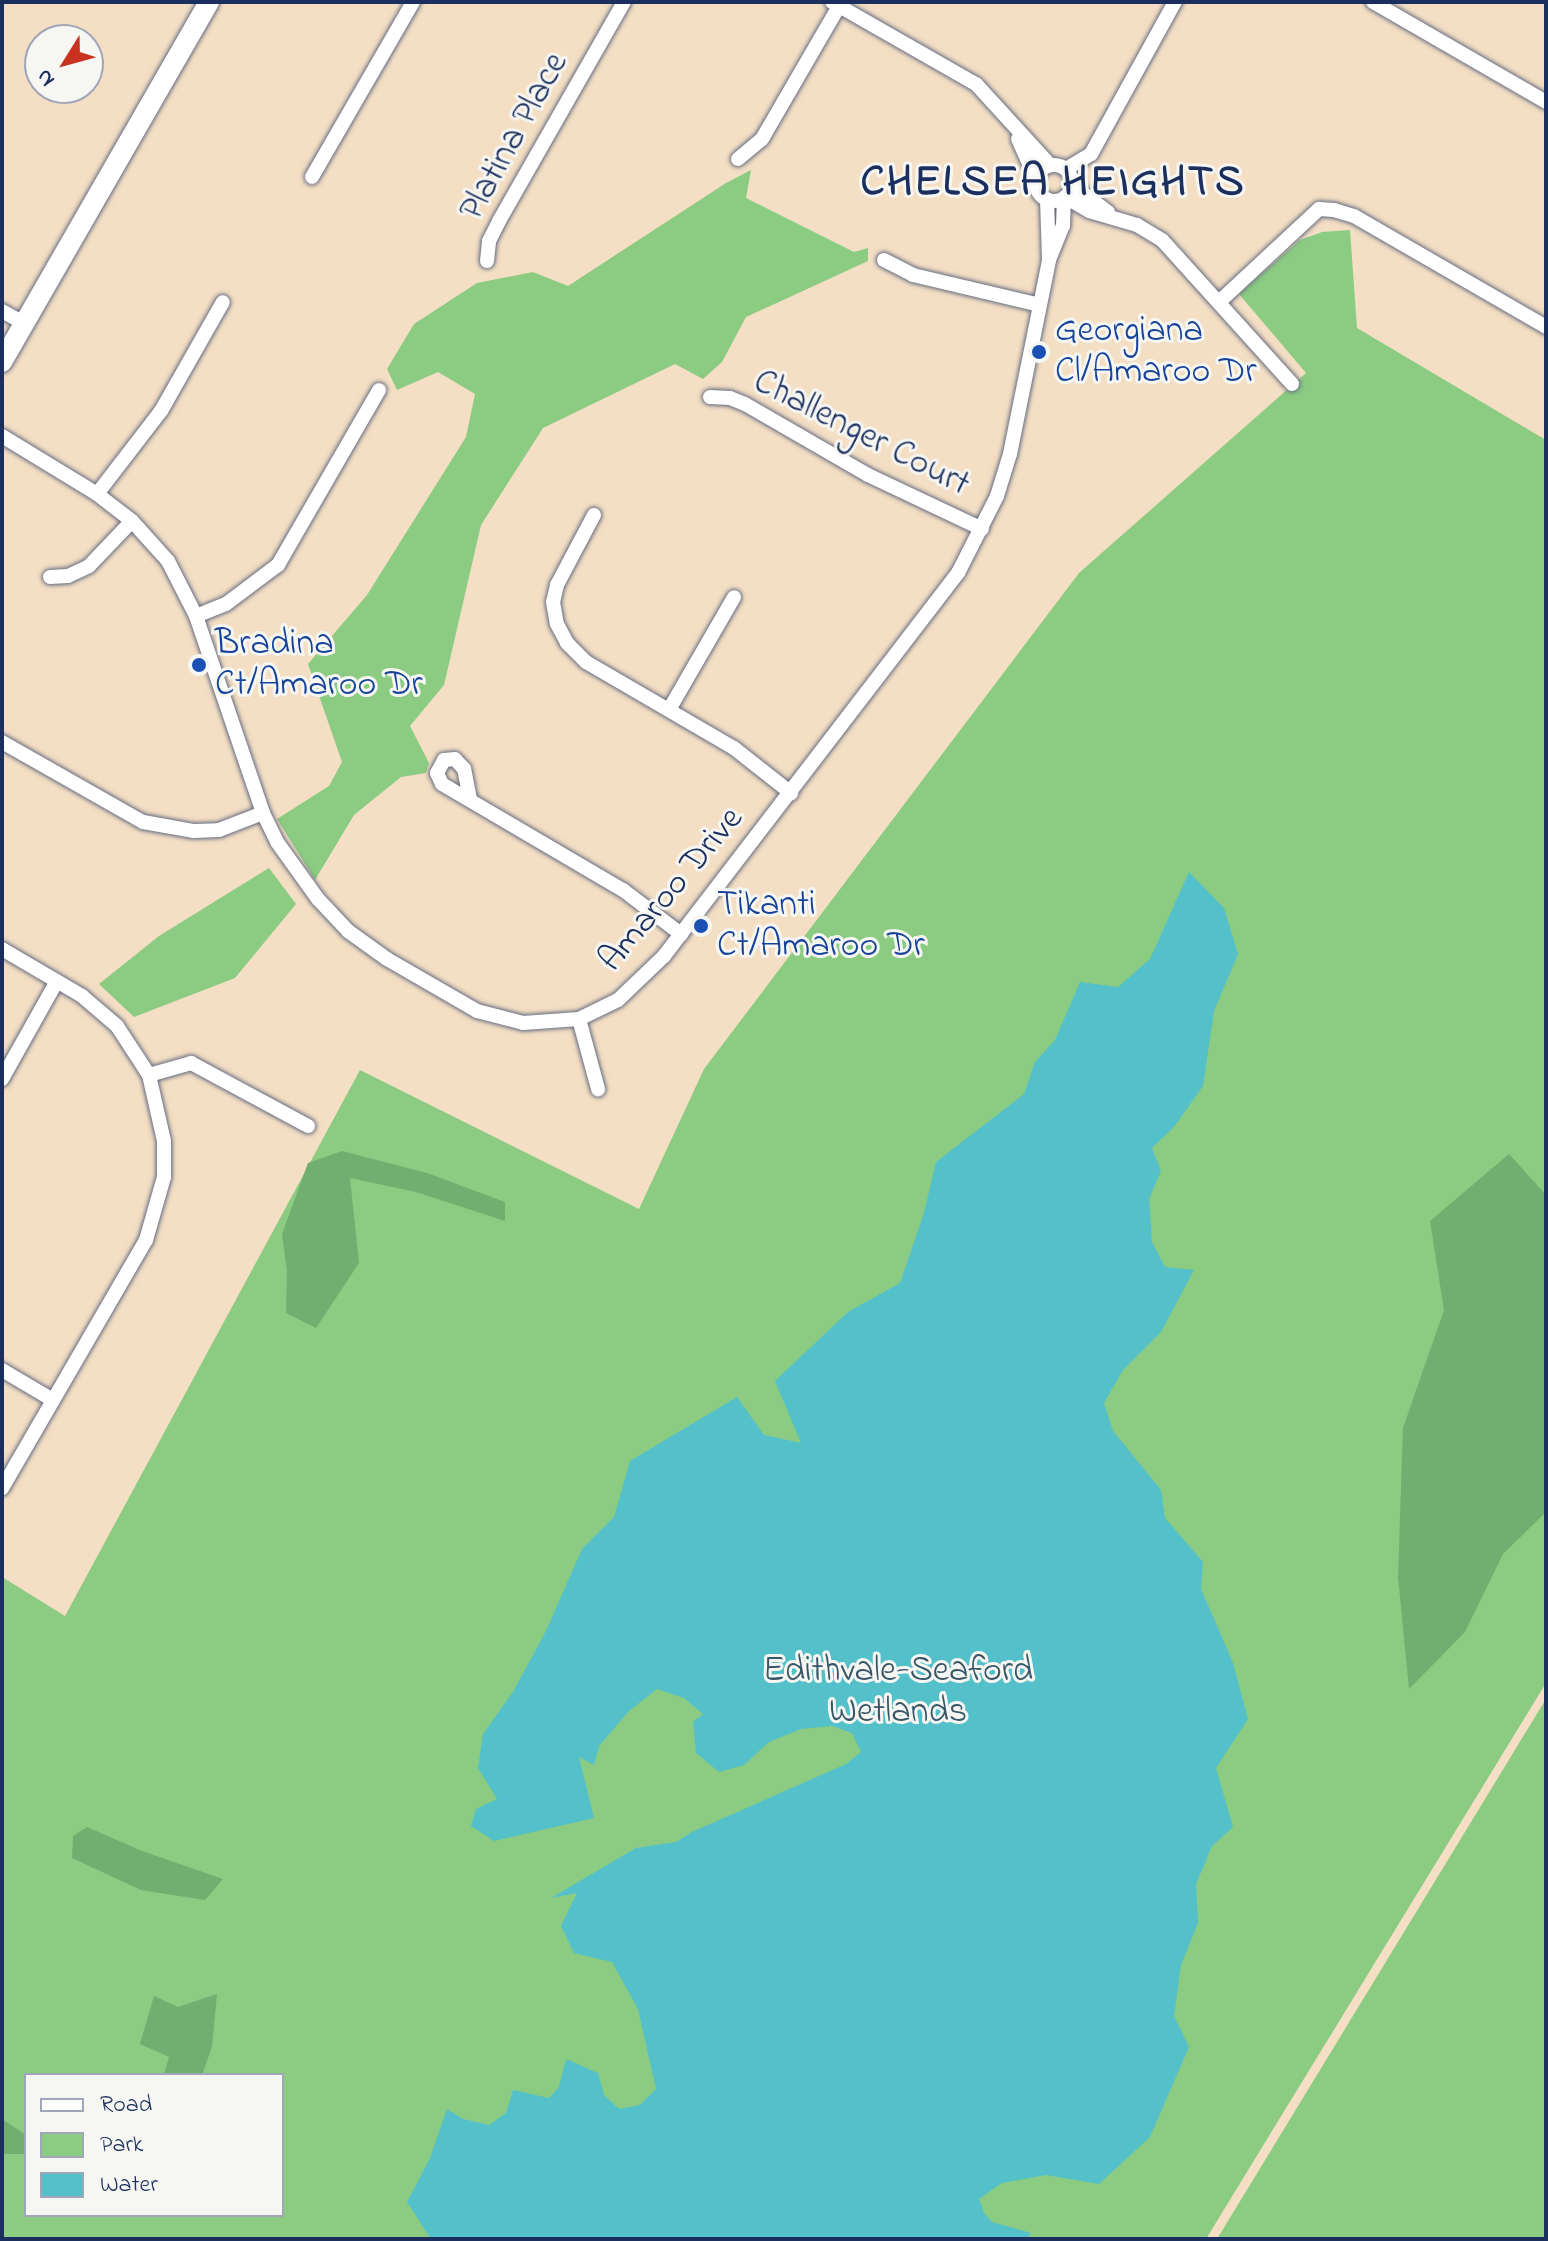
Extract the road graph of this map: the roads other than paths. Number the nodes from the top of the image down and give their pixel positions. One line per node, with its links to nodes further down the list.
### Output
1 (209, 2): 26 (main road)
2 (413, 2): 12 (street)
3 (624, 2): 21 (street, Platina Place)
4 (1175, 2): 11 (street)
5 (1373, 2): 7 (street)
6 (836, 4): 8 (street); 9 (street)
7 (1546, 102)
8 (1010, 120): 10 (street); 13 (street)
9 (738, 159)
10 (1050, 165): 11 (street); 13 (street)
11 (1066, 169): 14 (street)
12 (312, 177)
13 (1036, 179): 15 (street)
14 (1067, 193): 15 (street); 16 (street); 17 (street); 18 (street, Amaroo Drive)
15 (1047, 199): 20 (street, Amaroo Drive)
16 (1089, 211): 17 (street); 18 (street)
17 (1118, 219): 23 (street)
18 (1063, 226): 20 (street, Amaroo Drive)
19 (884, 260): 24 (street)
20 (1049, 260): 24 (street, Amaroo Drive)
21 (487, 261)
22 (223, 302): 33 (street)
23 (1219, 302): 27 (street); 29 (street)
24 (1040, 305): 36 (street, Amaroo Drive)
25 (2, 311): 26 (street)
26 (24, 323): 28 (main road)
27 (1546, 327)
28 (2, 362)
29 (1292, 384)
30 (379, 390): 39 (street)
31 (710, 397): 36 (street, Challenger Court)
32 (2, 436): 33 (street, Amaroo Drive)
33 (97, 494): 35 (street, Amaroo Drive)
34 (594, 515): 40 (street)
35 (132, 521): 37 (street); 39 (street, Amaroo Drive)
36 (982, 529): 42 (street, Amaroo Drive)
37 (50, 577)
38 (734, 597): 40 (street)
39 (196, 616): 44 (street, Amaroo Drive)
40 (670, 708): 42 (street)
41 (2, 742): 44 (street)
42 (791, 793): 45 (street, Amaroo Drive)
43 (470, 799): 45 (street)
44 (263, 813): 48 (street, Amaroo Drive)
45 (681, 934): 48 (street, Amaroo Drive)
46 (2, 949): 47 (street)
47 (57, 981): 49 (street); 50 (street)
48 (579, 1019): 51 (street)
49 (149, 1075): 52 (street); 54 (street)
50 (2, 1079)
51 (598, 1089)
52 (308, 1126)
53 (2, 1370): 54 (street)
54 (53, 1400): 55 (street)
55 (2, 1488)

